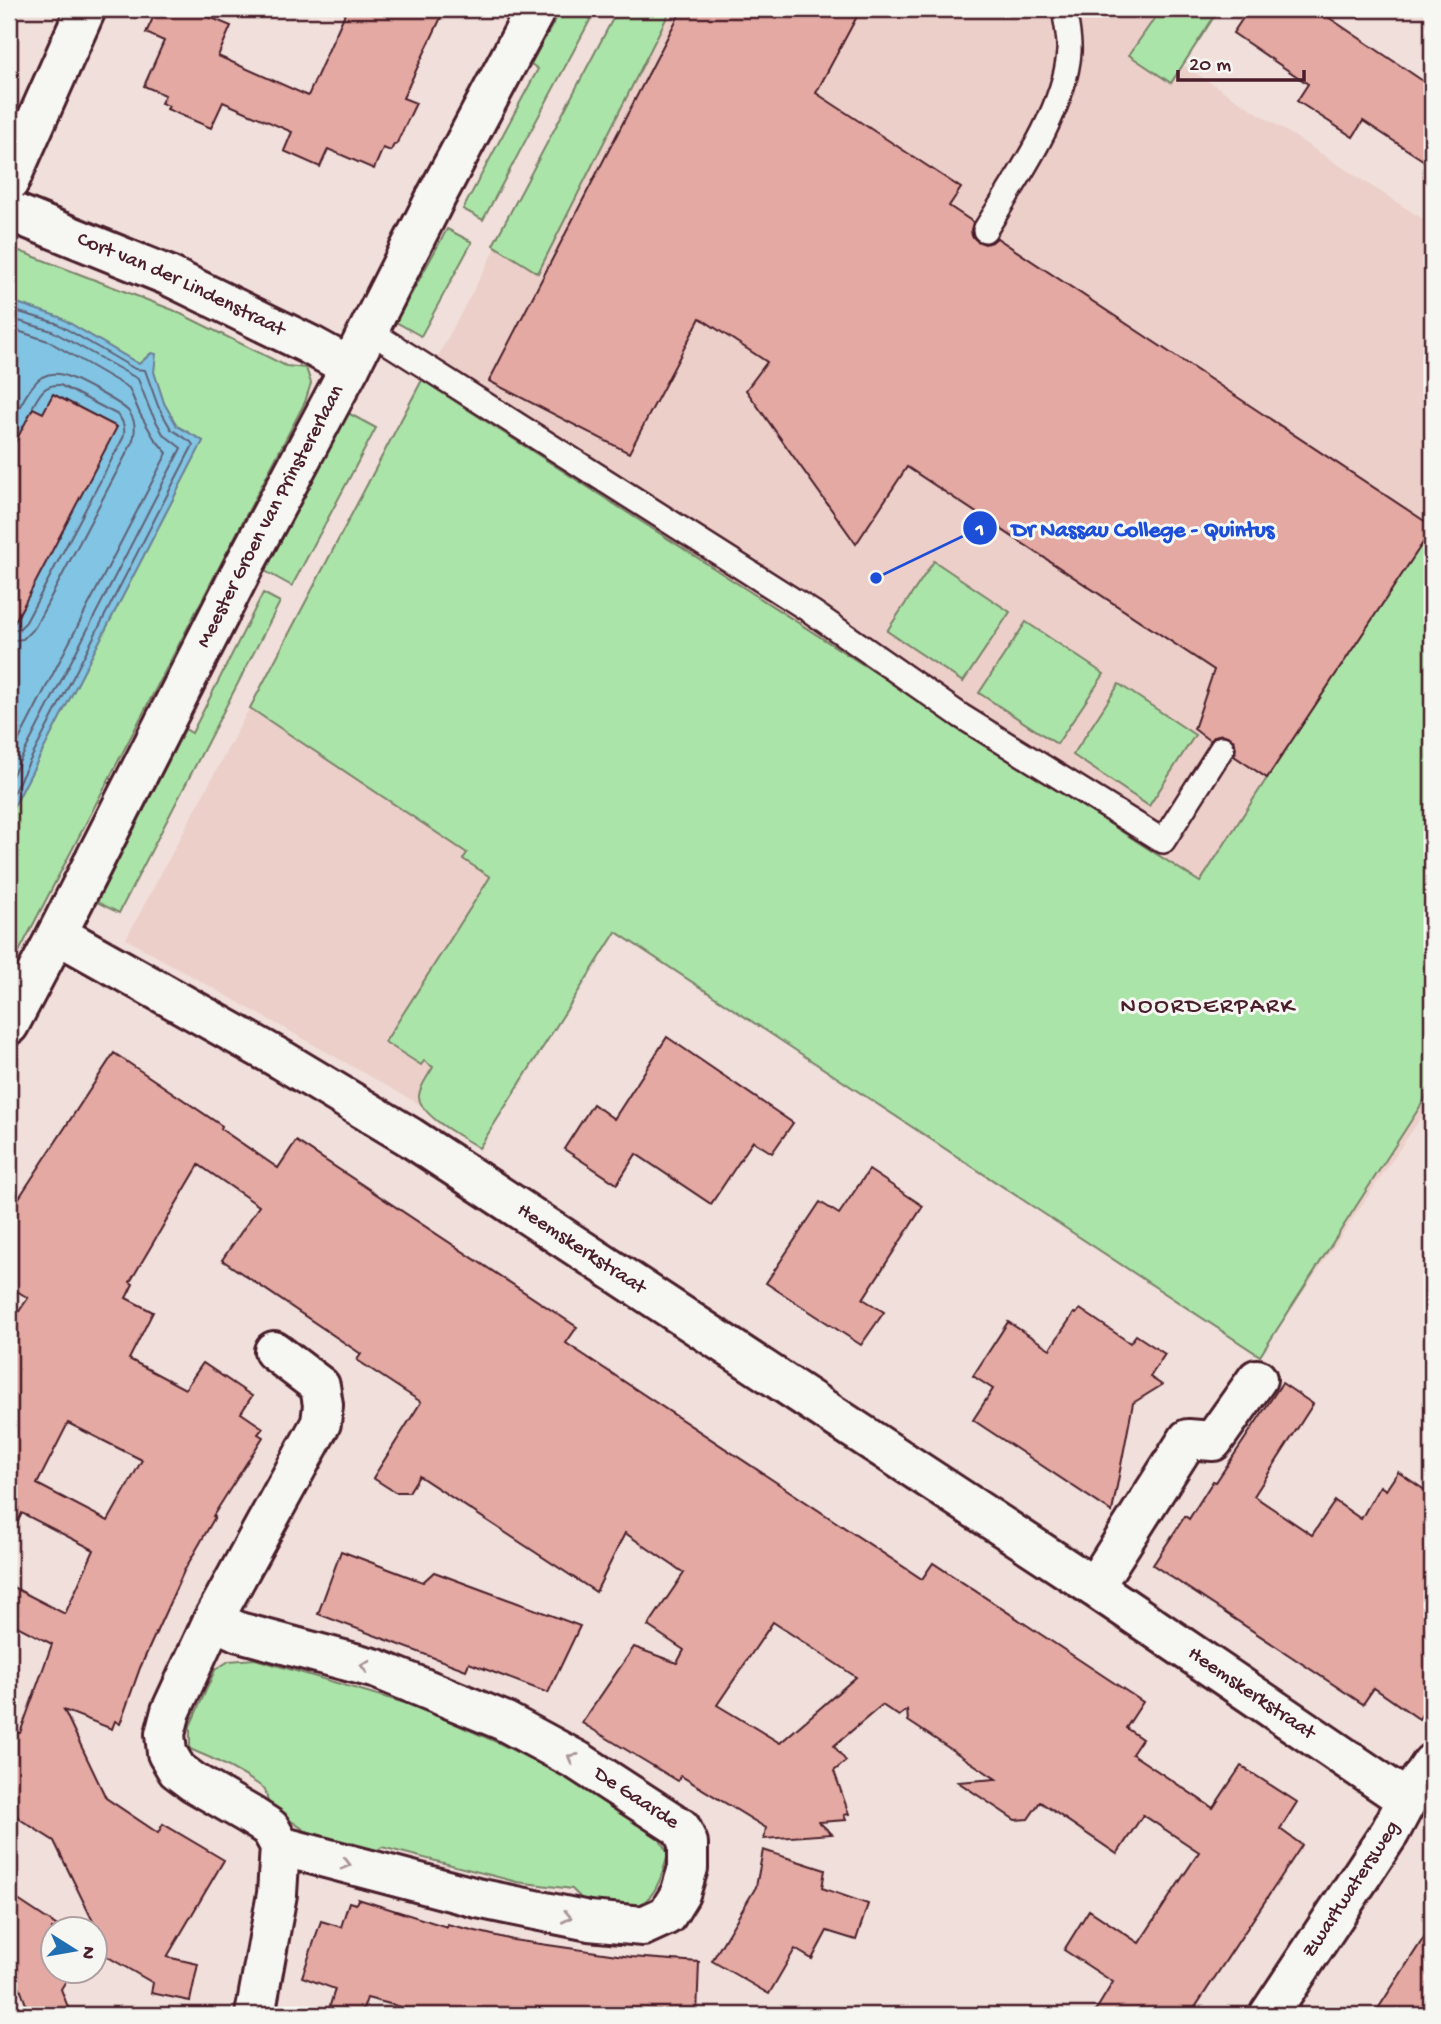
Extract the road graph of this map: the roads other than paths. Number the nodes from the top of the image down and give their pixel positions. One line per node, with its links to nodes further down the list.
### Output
1 (86, 9): 4 (street)
2 (536, 9): 7 (street, Meester Groen van Prinstererlaan)
3 (1064, 9): 6 (lane)
4 (9, 182)
5 (9, 211): 8 (street, Cort van der Lindenstraat)
6 (985, 230)
7 (368, 330): 8 (street, Meester Groen van Prinstererlaan); 9 (lane)
8 (350, 367): 10 (street, Meester Groen van Prinstererlaan)
9 (1222, 748)
10 (57, 934): 11 (street, Meester Groen van Prinstererlaan); 14 (street, Heemskerkstraat)
11 (9, 1025)
12 (274, 1351): 15 (street)
13 (1257, 1379): 14 (street)
14 (1094, 1587): 17 (street, Heemskerkstraat)
15 (214, 1620): 18 (street); 18 (street, De Gaarde, one-way to 15)
16 (1432, 1763): 17 (street, Zwartwatersweg)
17 (1407, 1800): 20 (street, Zwartwatersweg)
18 (280, 1846): 19 (street)
19 (255, 2015)
20 (1269, 2015)

